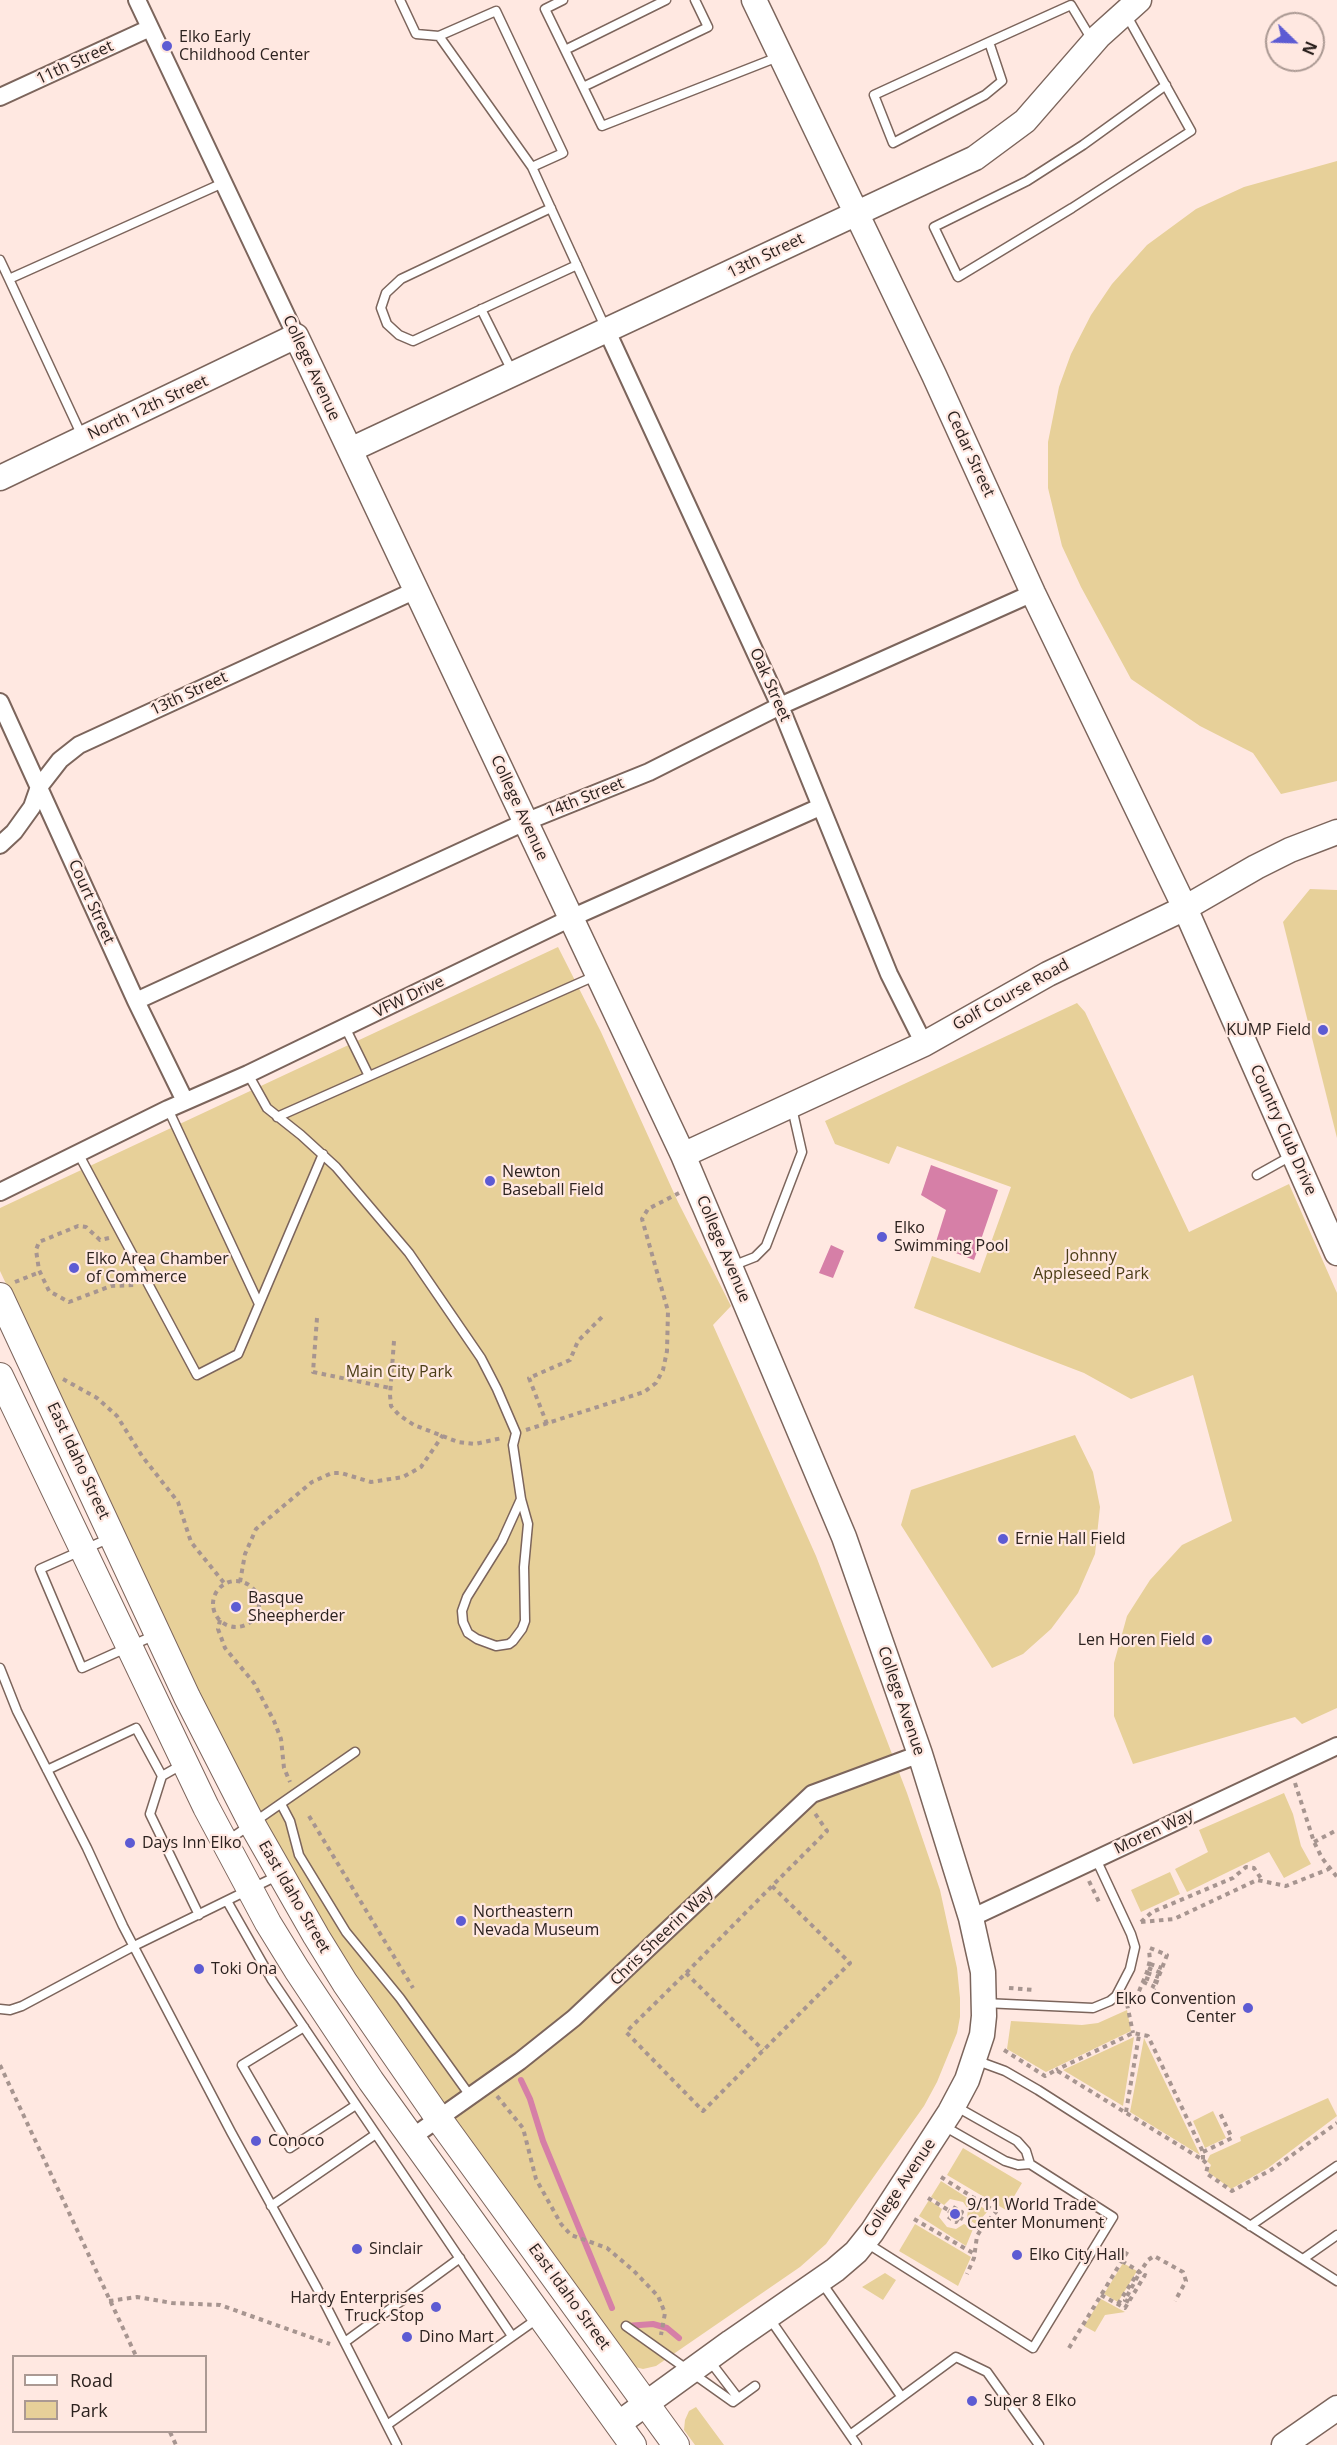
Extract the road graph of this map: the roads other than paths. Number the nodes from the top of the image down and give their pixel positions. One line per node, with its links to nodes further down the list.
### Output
1 (137, 0): 8 (street, College Avenue)
2 (400, 0): 9 (lane)
3 (563, 0): 12 (lane)
4 (666, 0): 12 (lane)
5 (695, 0): 15 (lane)
6 (754, 0): 13 (street, Cedar Street)
7 (1132, 6): 11 (street, 13th Street); 14 (lane)
8 (150, 28): 16 (street, 11th Street); 18 (street, College Avenue)
9 (439, 36): 17 (lane); 17 (lane)
10 (989, 42): 10 (lane); 11 (lane)
11 (1094, 43): 20 (street, 13th Street)
12 (565, 50): 15 (lane)
13 (781, 56): 15 (lane); 20 (street, Cedar Street)
14 (1166, 85): 14 (lane)
15 (583, 87)
16 (0, 98)
17 (532, 167): 19 (lane)
18 (224, 183): 23 (lane); 26 (street, College Avenue)
19 (551, 208): 22 (lane); 24 (lane)
20 (856, 212): 25 (street, 13th Street); 32 (street, Cedar Street)
21 (0, 260): 23 (lane)
22 (577, 265): 24 (lane); 25 (lane)
23 (9, 279): 28 (lane)
24 (481, 309): 27 (lane)
25 (606, 330): 27 (street, 13th Street); 34 (street, Oak Street)
26 (296, 336): 28 (street, North 12th Street); 29 (street, College Avenue)
27 (513, 372): 29 (street, 13th Street)
28 (83, 439): 30 (street, North 12th Street)
29 (350, 450): 31 (street, College Avenue)
30 (0, 478)
31 (416, 590): 35 (street, 13th Street); 37 (street, College Avenue)
32 (1033, 593): 34 (street, 14th Street); 40 (street, Cedar Street)
33 (0, 702): 35 (street, Court Street)
34 (780, 706): 36 (street, Oak Street); 37 (street, 14th Street)
35 (39, 788): 39 (street, 13th Street); 43 (street, Court Street)
36 (820, 807): 41 (street, VFW Drive); 45 (street, Oak Street)
37 (525, 822): 41 (street, College Avenue); 43 (street, 14th Street)
38 (1337, 832): 40 (street, Golf Course Road)
39 (0, 845)
40 (1185, 908): 45 (street, Golf Course Road); 55 (street, Country Club Drive)
41 (571, 918): 42 (street, College Avenue); 44 (street, VFW Drive)
42 (598, 975): 47 (lane); 54 (street, College Avenue)
43 (136, 1001): 48 (street, Court Street)
44 (345, 1027): 46 (street, VFW Drive); 47 (lane)
45 (924, 1044): 49 (street, Golf Course Road)
46 (248, 1074): 48 (street, VFW Drive); 51 (lane)
47 (369, 1076): 51 (lane)
48 (185, 1101): 50 (street, VFW Drive)
49 (791, 1105): 54 (street, Golf Course Road); 59 (lane)
50 (168, 1110): 52 (street, VFW Drive); 61 (lane)
51 (277, 1117): 53 (lane)
52 (78, 1153): 57 (street, VFW Drive); 61 (lane)
53 (322, 1154): 61 (lane); 63 (lane)
54 (683, 1155): 59 (street, College Avenue)
55 (1294, 1155): 56 (lane); 58 (street, Country Club Drive)
56 (1257, 1174)
57 (0, 1192)
58 (1337, 1253)
59 (730, 1267): 71 (street, College Avenue)
60 (4, 1290): 64 (main road, East Idaho Street)
61 (259, 1304)
62 (0, 1376): 65 (main road, East Idaho Street)
63 (521, 1499): 63 (lane)
64 (113, 1536): 65 (lane); 66 (main road, East Idaho Street)
65 (83, 1550): 67 (main road, East Idaho Street); 67 (lane)
66 (158, 1633): 67 (lane); 76 (main road, East Idaho Street)
67 (129, 1648): 72 (main road, East Idaho Street)
68 (0, 1668): 73 (lane)
69 (1337, 1746): 78 (street, Moren Way)
70 (355, 1752): 75 (lane)
71 (920, 1754): 83 (street, College Avenue); 89 (street, Chris Sheerin Way)
72 (185, 1763): 74 (lane); 77 (main road, East Idaho Street)
73 (47, 1770): 74 (lane); 84 (lane)
74 (162, 1776): 82 (lane)
75 (281, 1804): 76 (lane); 89 (lane)
76 (252, 1824): 77 (lane); 79 (main road, East Idaho Street)
77 (224, 1843): 80 (main road, East Idaho Street)
78 (1096, 1859): 83 (street, Moren Way); 85 (lane)
79 (280, 1874): 80 (lane); 92 (main road, East Idaho Street)
80 (250, 1890): 81 (lane); 94 (main road, East Idaho Street)
81 (227, 1902): 82 (lane); 87 (lane)
82 (199, 1915): 84 (lane)
83 (971, 1918): 85 (street, College Avenue)
84 (134, 1946): 86 (lane); 97 (lane)
85 (984, 2002): 88 (street, College Avenue)
86 (0, 2009)
87 (304, 2027): 90 (lane); 90 (lane)
88 (975, 2059): 91 (street, College Avenue); 98 (lane)
89 (471, 2097): 92 (street, Chris Sheerin Way)
90 (356, 2105): 93 (lane)
91 (948, 2115): 95 (lane); 95 (lane); 100 (street, College Avenue)
92 (439, 2119): 94 (street, Chris Sheerin Way); 114 (main road, East Idaho Street)
93 (376, 2134): 97 (lane); 101 (lane)
94 (411, 2138): 106 (main road, East Idaho Street)
95 (1030, 2164): 100 (lane)
96 (1337, 2166): 98 (lane)
97 (272, 2206): 109 (lane)
98 (1250, 2226): 102 (lane)
99 (1337, 2235): 102 (lane)
100 (864, 2242): 103 (street, College Avenue)
101 (459, 2258): 108 (lane); 109 (lane)
102 (1303, 2259): 104 (lane)
103 (819, 2280): 105 (street, College Avenue); 112 (lane)
104 (1337, 2281)
105 (768, 2316): 110 (street, College Avenue); 118 (lane)
106 (540, 2317): 108 (lane); 116 (main road, East Idaho Street)
107 (626, 2326): 110 (lane)
108 (512, 2336): 117 (lane)
109 (345, 2342): 117 (lane)
110 (699, 2365): 113 (lane); 113 (lane); 114 (street, College Avenue)
111 (755, 2386): 113 (lane)
112 (902, 2396): 118 (lane); 123 (lane)
113 (738, 2398)
114 (646, 2403): 116 (street, College Avenue); 121 (main road, East Idaho Street)
115 (1337, 2408): 124 (street)
116 (618, 2424): 120 (main road, East Idaho Street)
117 (387, 2425): 119 (lane)
118 (850, 2435): 122 (lane)
119 (398, 2445)
120 (633, 2445)
121 (676, 2445)
122 (857, 2445)
123 (1039, 2445)
124 (1284, 2445)

